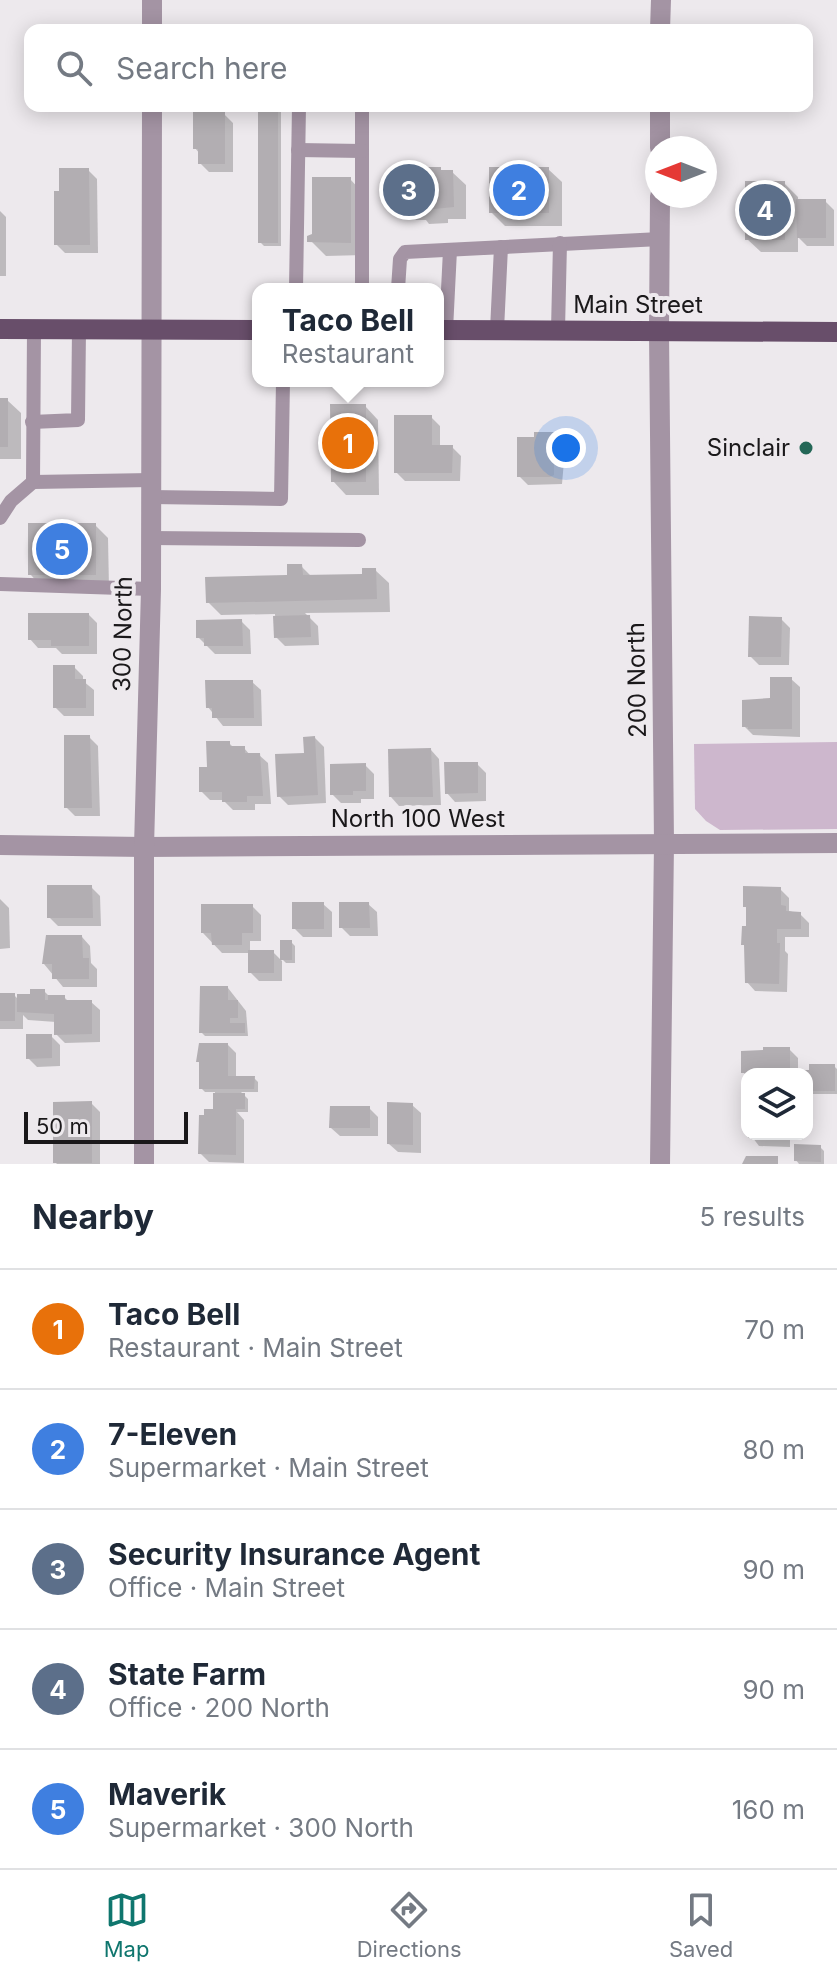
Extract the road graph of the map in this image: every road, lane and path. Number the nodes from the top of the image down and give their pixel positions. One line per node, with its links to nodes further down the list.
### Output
1 (152, 0): 3 (street)
2 (661, 0): 4 (street)
3 (152, 24)
4 (660, 24)
5 (152, 112): 24 (street, 300 North)
6 (299, 112): 10 (lane)
7 (362, 112): 11 (lane)
8 (660, 112): 9 (street)
9 (660, 136)
10 (298, 150): 11 (lane); 17 (lane)
11 (362, 151): 18 (lane)
12 (660, 208): 13 (street, 200 North)
13 (660, 239): 14 (lane); 29 (street, 200 North)
14 (560, 243): 15 (lane); 28 (lane)
15 (501, 247): 16 (lane); 27 (lane)
16 (450, 250): 19 (lane); 20 (lane)
17 (296, 283)
18 (362, 283)
19 (398, 283)
20 (444, 310)
21 (0, 329): 22 (main road)
22 (34, 329): 23 (main road); 32 (lane)
23 (79, 329): 24 (main road); 32 (lane)
24 (151, 329): 25 (main road); 34 (street, 300 North)
25 (252, 330)
26 (444, 330): 27 (main road, Main Street)
27 (497, 330): 28 (main road, Main Street)
28 (558, 330): 29 (main road, Main Street)
29 (659, 331): 30 (main road, Main Street); 40 (street, 200 North)
30 (837, 332)
31 (283, 387): 34 (lane)
32 (32, 422): 33 (lane)
33 (33, 482): 34 (lane); 35 (lane)
34 (151, 488): 36 (street, 300 North)
35 (0, 518)
36 (151, 538): 37 (lane); 39 (street, 300 North)
37 (359, 540)
38 (0, 584): 39 (lane)
39 (151, 589): 43 (street, 300 North)
40 (664, 843): 41 (street, North 100 West); 43 (street, North 100 West); 45 (street, 200 North)
41 (837, 843)
42 (0, 845): 43 (street, North 100 West)
43 (144, 847): 44 (street, 300 North)
44 (144, 1164)
45 (660, 1164)

